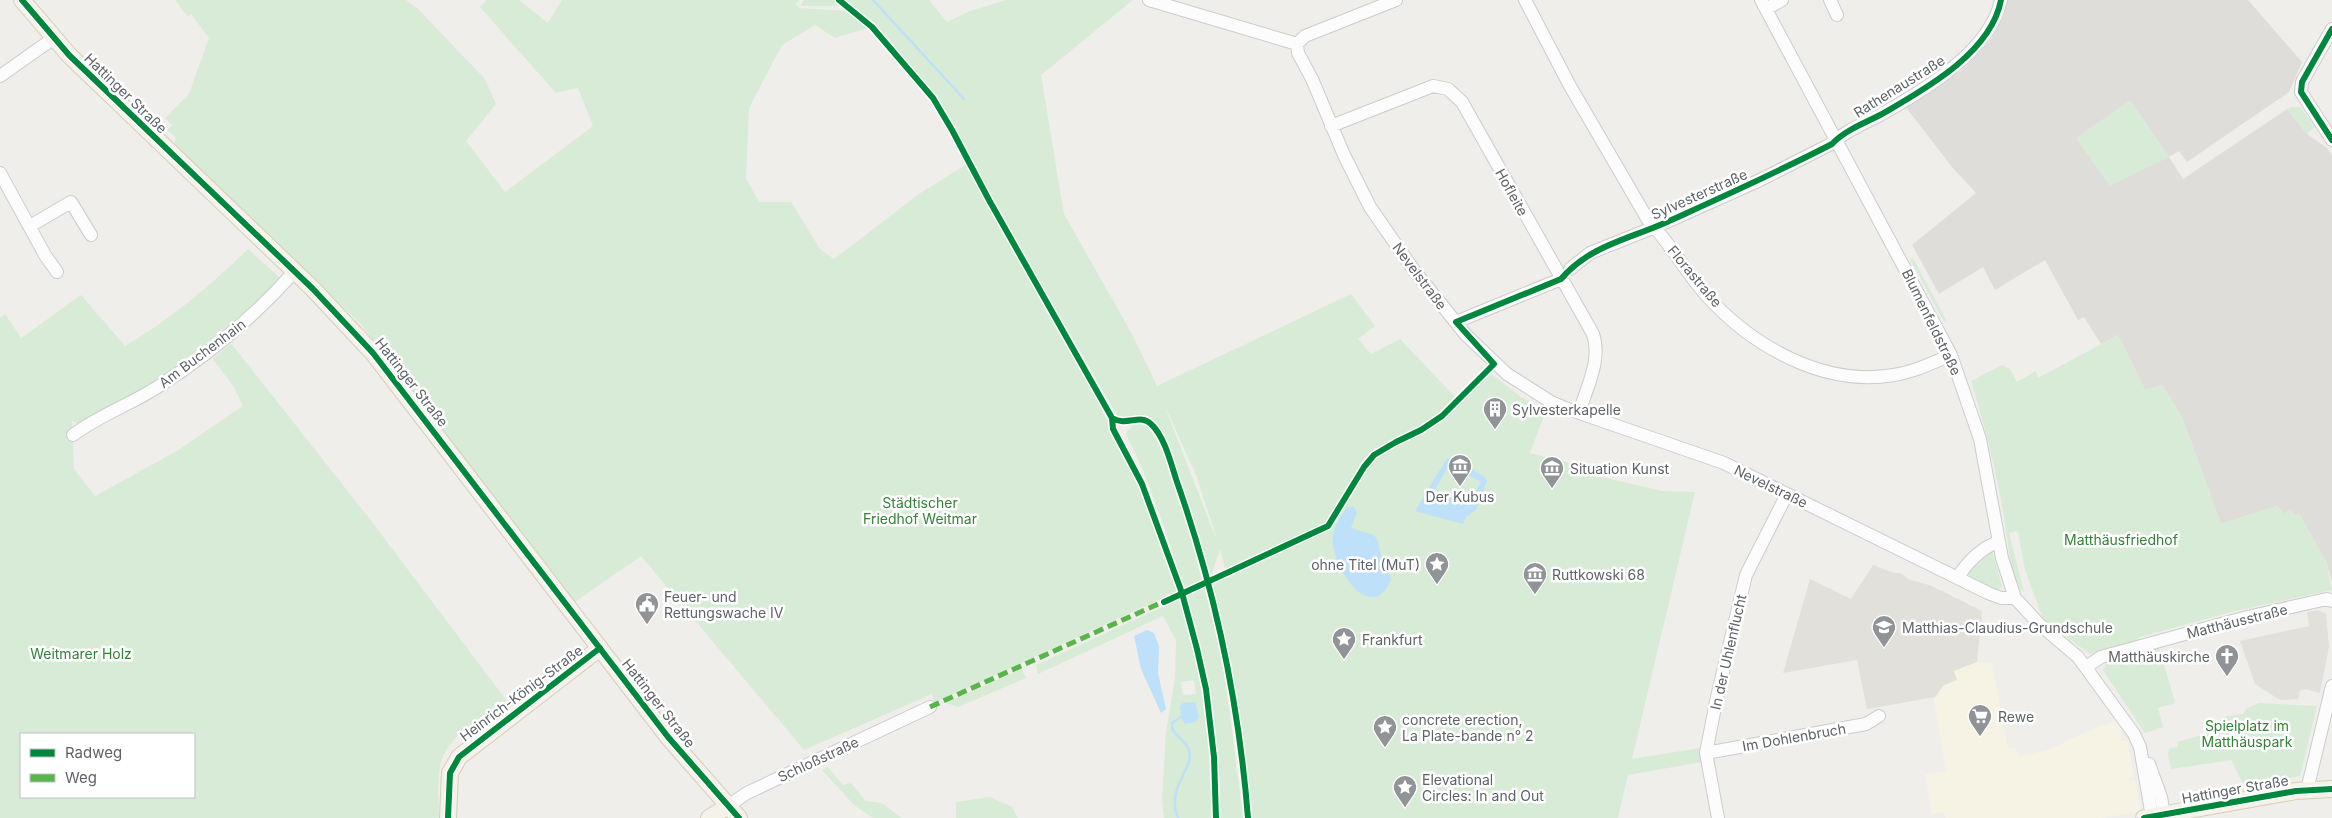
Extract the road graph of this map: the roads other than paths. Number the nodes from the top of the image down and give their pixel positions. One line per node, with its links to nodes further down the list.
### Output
1 (22, 0): 11 (main road, Hattinger Straße)
2 (1149, 0): 12 (street)
3 (1396, 0): 12 (street)
4 (1525, 0): 20 (street, Florastraße)
5 (1782, 0): 8 (street)
6 (1830, 0): 9 (street)
7 (2001, 0): 16 (street, Rathenaustraße)
8 (1764, 4): 16 (street, Blumenfeldstraße)
9 (1838, 15)
10 (2332, 29): 14 (street)
11 (54, 38): 13 (street); 24 (main road, Hattinger Straße)
12 (1297, 44): 15 (street, Nevelstraße)
13 (0, 76)
14 (2328, 125): 17 (street)
15 (1331, 126): 25 (street, Hofleite); 26 (street, Nevelstraße)
16 (1837, 139): 20 (street, Sylvesterstraße); 27 (street, Blumenfeldstraße)
17 (2332, 140)
18 (0, 173): 19 (street)
19 (30, 226): 21 (street); 23 (street)
20 (1655, 227): 22 (street, Sylvesterstraße); 27 (street, Florastraße)
21 (91, 235)
22 (1570, 269)
23 (57, 272)
24 (294, 272): 29 (street, Am Buchenhain); 35 (main road, Hattinger Straße)
25 (1561, 279): 26 (street); 28 (street, Hofleite)
26 (1456, 322): 28 (street, Nevelstraße)
27 (1951, 355): 31 (street, Blumenfeldstraße)
28 (1578, 413): 30 (street, Nevelstraße)
29 (73, 435)
30 (1787, 494): 32 (street, Nevelstraße); 40 (street, In der Uhlenflucht)
31 (1999, 542): 32 (street); 33 (street, Blumenfeldstraße)
32 (1958, 578): 33 (street, Nevelstraße)
33 (2015, 598): 36 (street, Blumenfeldstraße)
34 (2332, 601): 36 (street, Matthäusstraße)
35 (600, 648): 43 (main road, Hattinger Straße); 45 (main road, Heinrich-König-Straße)
36 (2086, 667): 44 (street, Blumenfeldstraße)
37 (2332, 686): 42 (street)
38 (930, 707): 43 (street, Schloßstraße)
39 (1879, 716): 40 (street, Im Dohlenbruch)
40 (1706, 753): 47 (street, In der Uhlenflucht)
41 (2332, 789): 42 (main road, Hattinger Straße)
42 (2307, 790): 44 (main road, Hattinger Straße)
43 (734, 812): 46 (main road, Schloßstraße)
44 (2153, 816)
45 (448, 818)
46 (709, 818)
47 (1718, 818)

